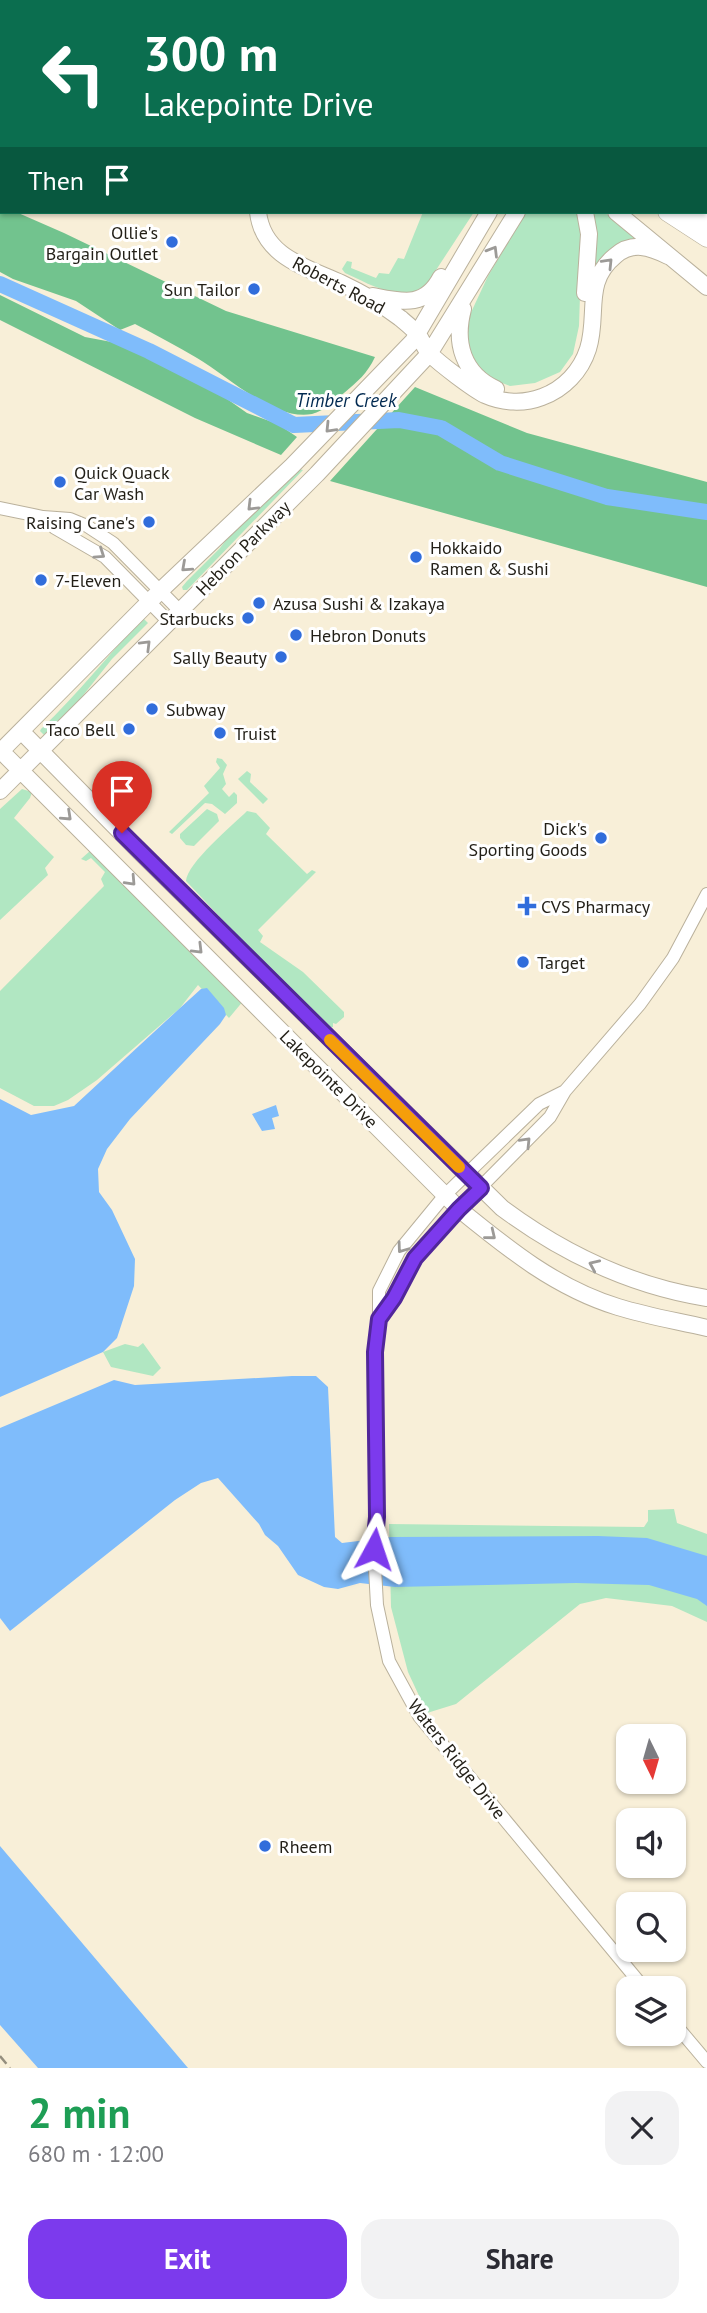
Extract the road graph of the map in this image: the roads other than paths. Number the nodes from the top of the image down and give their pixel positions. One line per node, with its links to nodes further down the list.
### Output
1 (258, 214): 11 (main road, Roberts Road)
2 (516, 214): 10 (main road, Hebron Parkway, one-way to 2)
3 (585, 214): 10 (main road)
4 (618, 214): 8 (main road)
5 (670, 214): 7 (highway)
6 (487, 216): 11 (main road); 12 (main road, Hebron Parkway)
7 (707, 238)
8 (668, 256): 9 (main road); 13 (main road, one-way to 8)
9 (707, 287)
10 (469, 291): 13 (main road, Hebron Parkway)
11 (359, 293): 12 (main road, Roberts Road)
12 (418, 335): 13 (main road, Roberts Road); 15 (main road, Hebron Parkway, one-way to 15)
13 (429, 354): 16 (main road, Hebron Parkway)
14 (0, 508): 15 (street)
15 (155, 596): 16 (street); 17 (main road, Hebron Parkway)
16 (174, 617): 18 (main road, Hebron Parkway, one-way to 16)
17 (21, 731): 18 (main road, Lakepointe Drive); 19 (main road, Hebron Parkway)
18 (41, 750): 20 (main road, Hebron Parkway); 23 (main road, Lakepointe Drive)
19 (0, 752): 20 (main road, Lakepointe Drive)
20 (19, 772): 21 (main road, Hebron Parkway); 24 (main road, Lakepointe Drive, one-way to 24)
21 (0, 791)
22 (707, 894): 25 (street, Waters Ridge Drive)
23 (331, 1040): 24 (main road); 26 (main road, Lakepointe Drive)
24 (312, 1062): 28 (main road, Lakepointe Drive)
25 (565, 1091): 26 (street, Waters Ridge Drive); 27 (street, Waters Ridge Drive, one-way to 25)
26 (467, 1175): 27 (main road, Lakepointe Drive); 28 (street, Waters Ridge Drive)
27 (481, 1188): 29 (street, Waters Ridge Drive); 30 (main road, Lakepointe Drive, one-way to 27)
28 (445, 1195): 29 (main road, Lakepointe Drive); 33 (street, Waters Ridge Drive, one-way to 33)
29 (459, 1209): 32 (main road, Lakepointe Drive, one-way to 32); 33 (street, Waters Ridge Drive)
30 (659, 1287): 31 (main road, Lakepointe Drive); 32 (main road)
31 (707, 1298)
32 (650, 1315): 34 (main road, Lakepointe Drive)
33 (379, 1319): 35 (street, Waters Ridge Drive)
34 (707, 1328)
35 (634, 1976)
36 (686, 2037): 37 (street)
37 (707, 2062)

